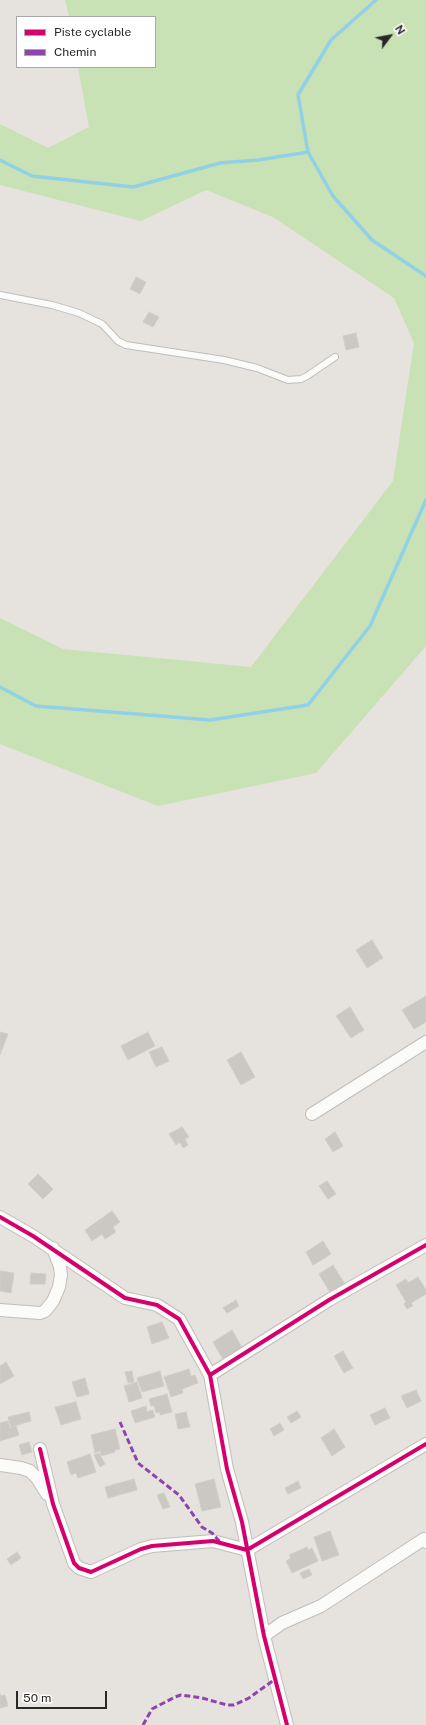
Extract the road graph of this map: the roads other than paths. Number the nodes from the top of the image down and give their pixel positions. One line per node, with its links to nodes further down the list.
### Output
1 (0, 295): 2 (lane)
2 (335, 357)
3 (426, 1042): 4 (street)
4 (312, 1114)
5 (0, 1218): 7 (street)
6 (426, 1246): 9 (street)
7 (53, 1248): 8 (street); 9 (street)
8 (0, 1310)
9 (210, 1375): 15 (street)
10 (426, 1444): 15 (street)
11 (40, 1449): 13 (street)
12 (0, 1465): 13 (street)
13 (53, 1504): 15 (street)
14 (425, 1540): 16 (street)
15 (247, 1550): 16 (street)
16 (264, 1636): 17 (street)
17 (287, 1725)

